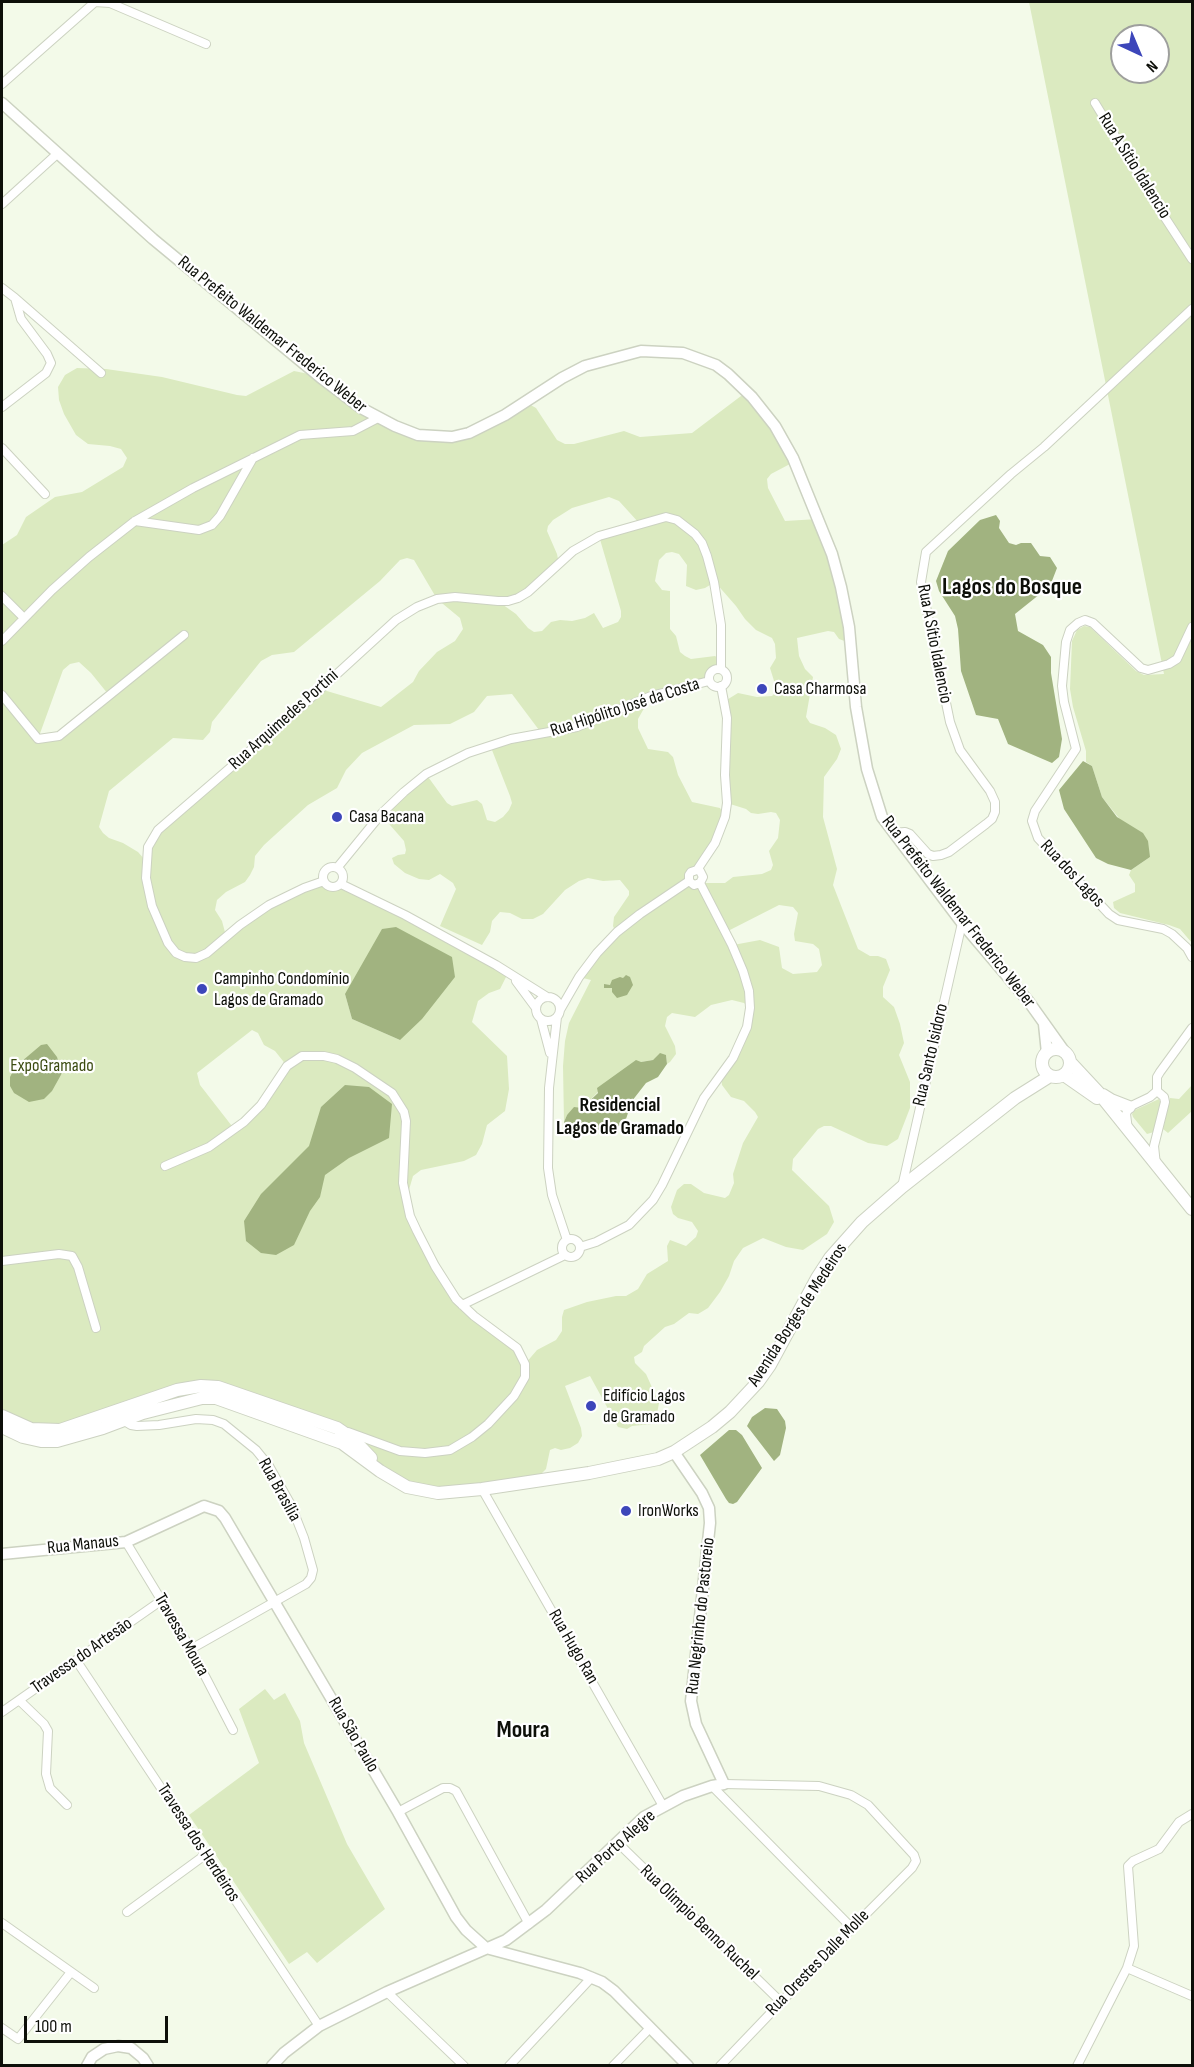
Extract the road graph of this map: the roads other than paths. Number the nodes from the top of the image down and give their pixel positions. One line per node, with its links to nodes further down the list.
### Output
1 (94, 2): 2 (street); 3 (street)
2 (206, 44)
3 (2, 84)
4 (2, 103): 6 (street, Rua Prefeito Waldemar Frederico Weber)
5 (1095, 103): 8 (street, Rua A Sítio Idalencio)
6 (57, 154): 7 (street); 14 (street, Rua Prefeito Waldemar Frederico Weber)
7 (2, 204)
8 (1192, 259)
9 (2, 288): 10 (street)
10 (15, 298): 12 (street); 13 (street)
11 (1192, 309): 28 (street, Rua A Sítio Idalencio)
12 (101, 373)
13 (2, 407)
14 (378, 418): 16 (street); 28 (street, Rua Prefeito Waldemar Frederico Weber)
15 (2, 448): 17 (street)
16 (253, 458): 18 (street); 18 (street)
17 (45, 494)
18 (135, 520): 20 (street)
19 (2, 596): 20 (street)
20 (24, 618): 23 (street)
21 (1192, 627): 36 (street, Rua dos Lagos)
22 (184, 635): 27 (street)
23 (2, 641)
24 (722, 669): 25 (street); 26 (street); 31 (street, Rua Arquimedes Portini)
25 (710, 681): 26 (street); 29 (street, Rua Hipólito José da Costa)
26 (721, 686): 30 (street)
27 (2, 695)
28 (893, 833): 35 (street, Rua Prefeito Waldemar Frederico Weber)
29 (337, 868): 31 (street); 34 (street)
30 (697, 870): 32 (street); 33 (street)
31 (324, 881): 34 (street)
32 (689, 881): 33 (street); 38 (street)
33 (700, 883): 63 (street)
34 (341, 884): 37 (street)
35 (962, 923): 43 (street, Rua Prefeito Waldemar Frederico Weber); 60 (street, Rua Santo Isidoro)
36 (1192, 957)
37 (512, 976): 39 (street); 40 (street)
38 (579, 977): 39 (street); 41 (street)
39 (551, 998): 40 (street); 41 (street)
40 (536, 1008): 42 (street)
41 (559, 1013): 42 (street); 47 (street)
42 (542, 1019): 47 (street)
43 (1044, 1024): 45 (street, Rua Prefeito Waldemar Frederico Weber); 46 (street, Rua Prefeito Waldemar Frederico Weber)
44 (1192, 1028): 52 (street)
45 (1064, 1051): 46 (main road); 48 (main road)
46 (1047, 1053): 49 (main road)
47 (551, 1058): 62 (street)
48 (1071, 1063): 50 (main road); 53 (main road)
49 (1042, 1065): 51 (main road); 54 (main road, Avenida Borges de Medeiros)
50 (1064, 1075): 51 (main road); 55 (main road)
51 (1050, 1076): 54 (main road, Avenida Borges de Medeiros)
52 (1157, 1091): 56 (street); 58 (street)
53 (1098, 1092): 55 (main road); 56 (main road)
54 (1015, 1098): 60 (main road, Avenida Borges de Medeiros)
55 (1108, 1106): 57 (main road)
56 (1129, 1107): 57 (street)
57 (1128, 1130): 58 (main road)
58 (1156, 1165): 61 (main road)
59 (165, 1166): 66 (street)
60 (902, 1187): 73 (main road, Avenida Borges de Medeiros)
61 (1192, 1209)
62 (567, 1240): 63 (street); 64 (street)
63 (580, 1247): 64 (street)
64 (565, 1255): 66 (street)
65 (2, 1261): 67 (street)
66 (462, 1305): 72 (street)
67 (96, 1329)
68 (2, 1414): 69 (main road, Avenida Borges de Medeiros)
69 (128, 1419): 70 (main road, Avenida Borges de Medeiros); 71 (main road, Avenida Borges de Medeiros); 71 (main road, Avenida Borges de Medeiros); 80 (street, Rua Brasília)
70 (2, 1427)
71 (334, 1434): 72 (main road); 74 (main road, Avenida Borges de Medeiros)
72 (358, 1438): 74 (main road, Avenida Borges de Medeiros)
73 (674, 1452): 75 (main road, Avenida Borges de Medeiros); 86 (street, Rua Negrinho do Pastoreio)
74 (381, 1471): 75 (main road, Avenida Borges de Medeiros)
75 (482, 1489): 89 (street, Rua Hugo Ran)
76 (225, 1518): 77 (street, Rua Manaus); 80 (street, Rua São Paulo)
77 (126, 1542): 78 (street, Rua Manaus); 79 (street, Travessa Moura)
78 (2, 1554)
79 (162, 1600): 81 (street, Travessa Moura); 82 (street, Travessa do Artesão)
80 (275, 1602): 81 (street, Rua Brasília); 90 (street, Rua São Paulo)
81 (190, 1649): 85 (street, Travessa Moura)
82 (76, 1660): 83 (street, Travessa do Artesão); 93 (street, Travessa dos Herdeiros)
83 (20, 1701): 84 (street, Travessa do Artesão); 88 (street)
84 (2, 1712)
85 (233, 1730)
86 (724, 1784): 87 (street, Rua Porto Alegre); 94 (street, Rua Porto Alegre)
87 (712, 1786): 89 (street, Rua Porto Alegre); 98 (street)
88 (67, 1805)
89 (663, 1806): 92 (street, Rua Porto Alegre)
90 (398, 1812): 97 (street); 99 (street, Rua São Paulo)
91 (1192, 1814): 100 (street)
92 (618, 1843): 97 (street, Rua Porto Alegre); 106 (street, Rua Olimpio Benno Ruchel)
93 (205, 1855): 95 (street); 107 (street, Travessa dos Herdeiros)
94 (916, 1861): 98 (street, Rua Orestes Dalle Molle)
95 (127, 1912)
96 (2, 1923): 101 (street)
97 (529, 1924): 99 (street, Rua Porto Alegre)
98 (852, 1928): 106 (street, Rua Orestes Dalle Molle)
99 (486, 1948): 102 (street); 104 (street, Rua Porto Alegre)
100 (1127, 1968): 105 (street); 118 (street)
101 (71, 1972): 103 (street); 108 (street)
102 (592, 1977): 109 (street); 114 (street)
103 (94, 1988)
104 (387, 1992): 107 (street, Rua Porto Alegre); 113 (street)
105 (1192, 1996)
106 (781, 2002): 117 (street, Rua Orestes Dalle Molle)
107 (319, 2026): 112 (street)
108 (2, 2028)
109 (650, 2028): 115 (street); 116 (street)
110 (87, 2066): 111 (street)
111 (148, 2066)
112 (272, 2066)
113 (464, 2066)
114 (509, 2066)
115 (613, 2066)
116 (688, 2066)
117 (720, 2066)
118 (1077, 2066)

